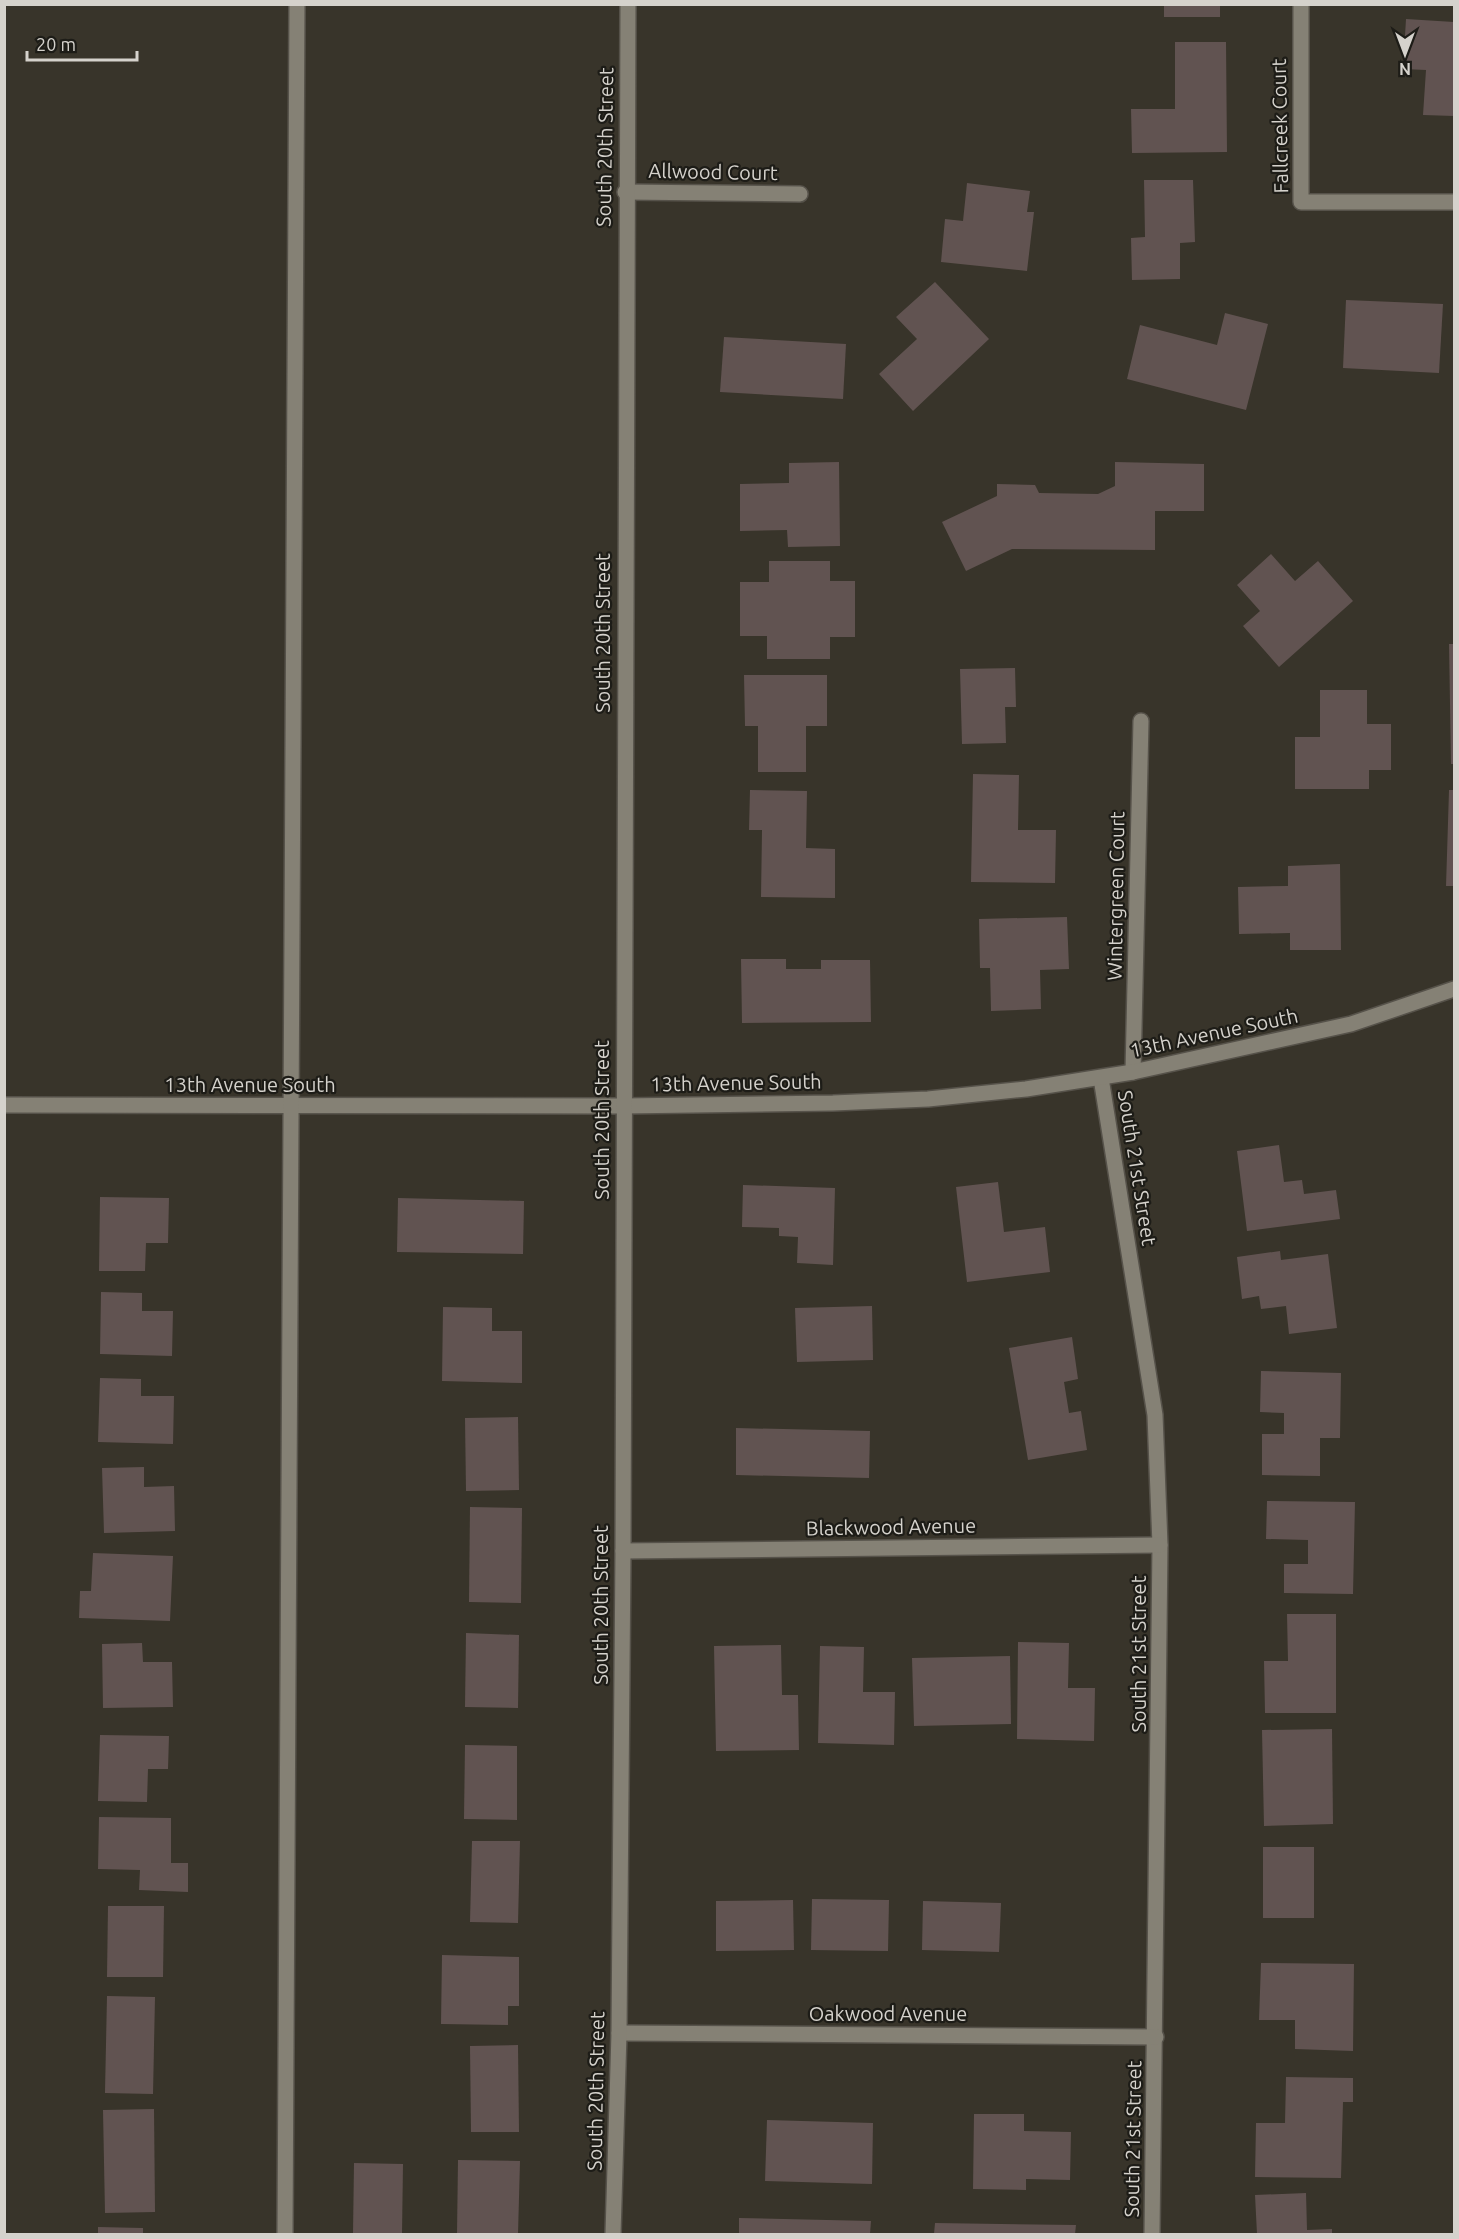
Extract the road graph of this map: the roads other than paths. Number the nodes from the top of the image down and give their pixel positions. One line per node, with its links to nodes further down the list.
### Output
1 (297, 4): 12 (street)
2 (628, 4): 4 (street, South 20th Street)
3 (1301, 4): 6 (street, Fallcreek Court)
4 (626, 192): 5 (street, Allwood Court); 13 (street, South 20th Street)
5 (800, 194)
6 (1455, 202)
7 (1141, 721): 9 (street, Wintergreen Court)
8 (1455, 989): 9 (street, 13th Avenue South)
9 (1134, 1072): 10 (street, 13th Avenue South)
10 (1101, 1078): 13 (street, 13th Avenue South); 14 (street, South 21st Street)
11 (4, 1105): 12 (street, 13th Avenue South)
12 (291, 1106): 13 (street, 13th Avenue South); 18 (street)
13 (623, 1106): 15 (street, South 20th Street)
14 (1160, 1545): 15 (street, Blackwood Avenue); 17 (street, South 21st Street)
15 (623, 1551): 16 (street, South 20th Street)
16 (619, 2033): 17 (street, Oakwood Avenue); 19 (street, South 20th Street)
17 (1156, 2037): 20 (street, South 21st Street)
18 (285, 2235)
19 (613, 2235)
20 (1152, 2235)

